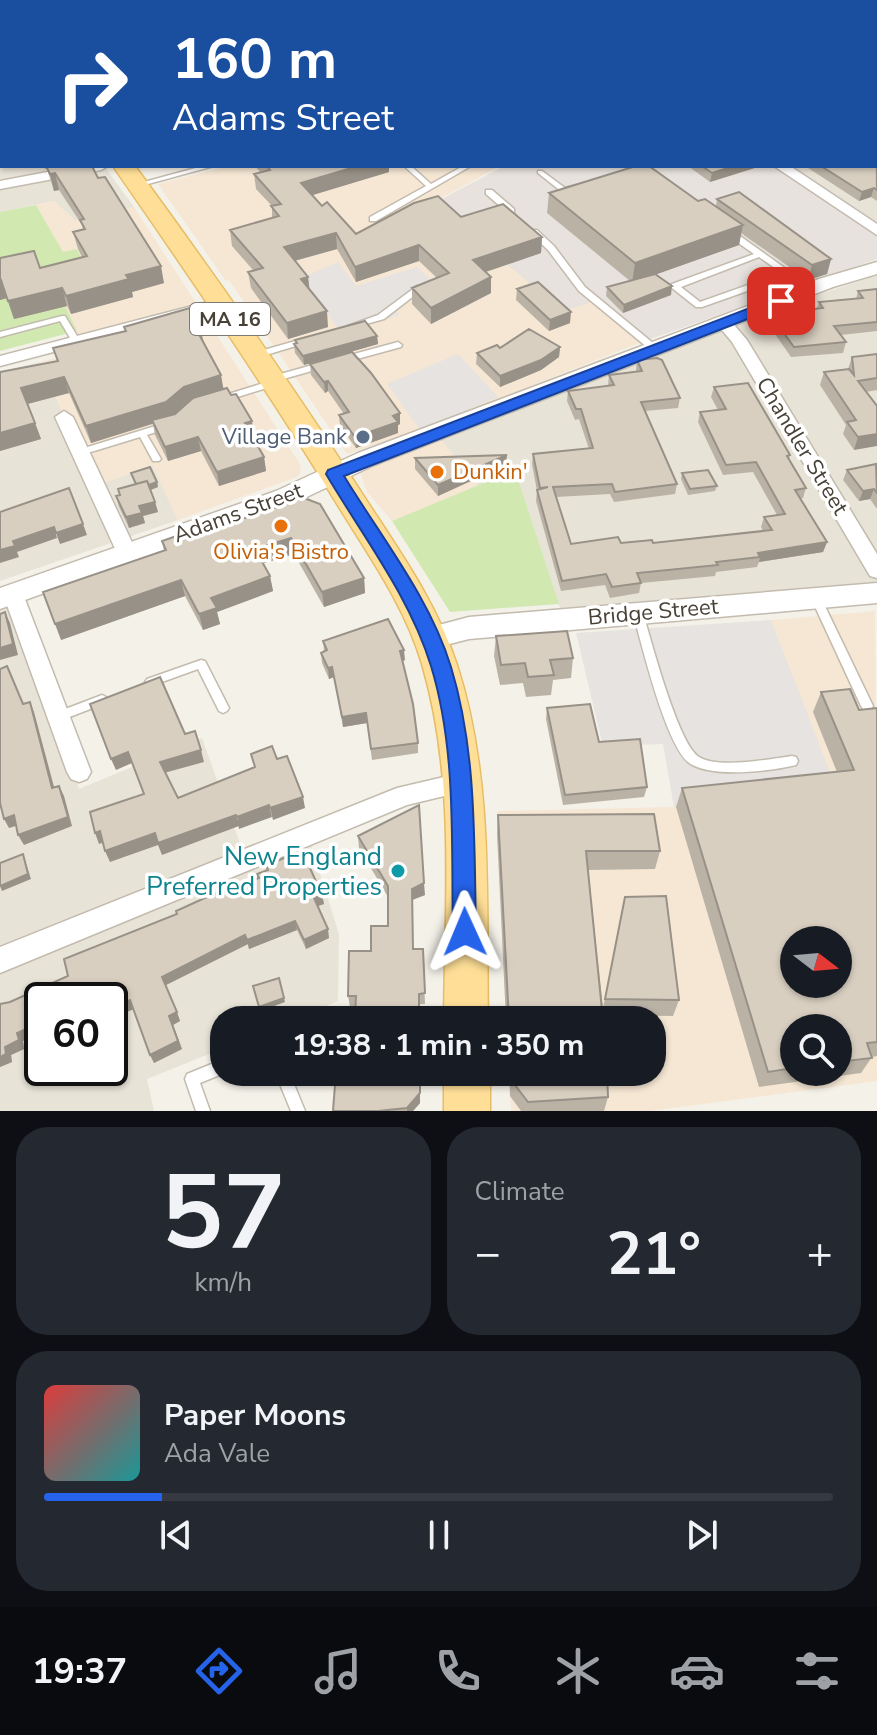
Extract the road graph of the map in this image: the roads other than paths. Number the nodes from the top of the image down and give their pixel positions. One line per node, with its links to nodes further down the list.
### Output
1 (90, 168): 8 (street)
2 (193, 168): 7 (lane)
3 (409, 168): 9 (lane)
4 (461, 168): 9 (lane)
5 (784, 168): 14 (street)
6 (540, 172): 10 (lane)
7 (130, 175): 20 (main road, MA 16)
8 (0, 185)
9 (431, 187): 12 (lane)
10 (579, 187)
11 (489, 192): 27 (lane)
12 (373, 219)
13 (722, 227): 15 (lane)
14 (877, 231)
15 (760, 254): 17 (lane); 17 (lane)
16 (877, 268): 19 (street, Adams Street)
17 (787, 274): 19 (lane)
18 (420, 288): 22 (lane)
19 (810, 289): 21 (street, Adams Street)
20 (219, 304): 25 (street); 28 (main road, MA 16)
21 (724, 323): 27 (street, Adams Street); 39 (street, Chandler Street)
22 (339, 329)
23 (0, 335): 25 (lane)
24 (311, 338): 28 (lane)
25 (76, 341): 29 (street)
26 (398, 345): 30 (lane)
27 (656, 350): 37 (street, Adams Street)
28 (254, 355): 30 (main road, MA 16)
29 (0, 361)
30 (272, 381): 31 (lane); 37 (main road, MA 16)
31 (216, 400)
32 (64, 417): 35 (street)
33 (174, 423): 34 (lane)
34 (142, 433): 35 (lane); 36 (lane)
35 (81, 452): 38 (street)
36 (156, 459)
37 (334, 474): 38 (street, Adams Street); 44 (main road, MA 16)
38 (127, 553): 41 (street, Adams Street)
39 (877, 571)
40 (877, 593): 42 (street, Bridge Street)
41 (7, 596): 49 (street)
42 (816, 598): 43 (street, Bridge Street); 47 (lane)
43 (638, 613): 44 (street, Bridge Street); 50 (lane)
44 (430, 638): 52 (main road, MA 16)
45 (144, 685): 48 (lane)
46 (116, 695): 49 (lane)
47 (867, 706)
48 (223, 708)
49 (59, 716): 51 (street)
50 (792, 761)
51 (79, 772)
52 (461, 783): 53 (street); 54 (main road, MA 16)
53 (0, 960)
54 (466, 1006)
55 (210, 1072): 58 (lane)
56 (288, 1086): 59 (lane)
57 (467, 1086): 60 (main road)
58 (203, 1111)
59 (298, 1111)
60 (467, 1111)

